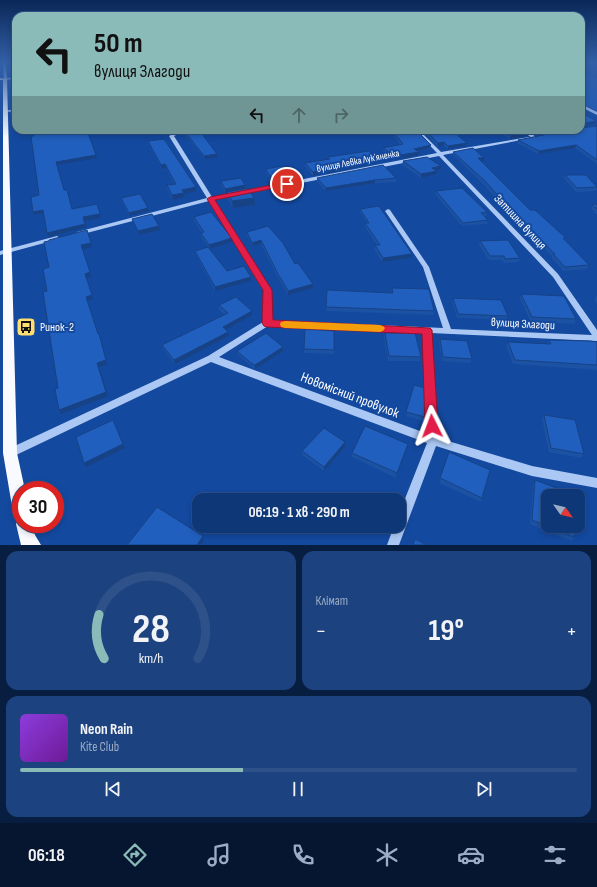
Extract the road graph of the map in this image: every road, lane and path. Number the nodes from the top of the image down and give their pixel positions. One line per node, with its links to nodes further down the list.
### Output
1 (4, 87): 3 (main road)
2 (585, 107): 4 (street)
3 (11, 110): 15 (main road)
4 (597, 114)
5 (175, 134): 11 (street)
6 (421, 134): 10 (street, Затишна вулиця)
7 (529, 134): 9 (street)
8 (540, 136): 9 (street, вулиця Левка Лукʼяненка)
9 (534, 137): 10 (street, вулиця Левка Лукʼяненка)
10 (440, 154): 11 (street, вулиця Левка Лукʼяненка); 19 (street, Затишна вулиця)
11 (210, 199): 13 (street, вулиця Левка Лукʼяненка); 16 (street)
12 (388, 211): 18 (street)
13 (75, 234)
14 (67, 236): 15 (street)
15 (3, 252): 22 (main road)
16 (267, 323): 17 (street, вулиця Злагоди); 20 (street)
17 (427, 330): 18 (street, вулиця Злагоди); 21 (street)
18 (448, 331): 19 (street, вулиця Злагоди)
19 (597, 337)
20 (211, 358): 21 (street, Новомісний провулок); 22 (street)
21 (432, 441): 24 (street, Новомісний провулок); 25 (street)
22 (10, 453): 23 (main road)
23 (15, 481)
24 (597, 483)
25 (393, 545)

